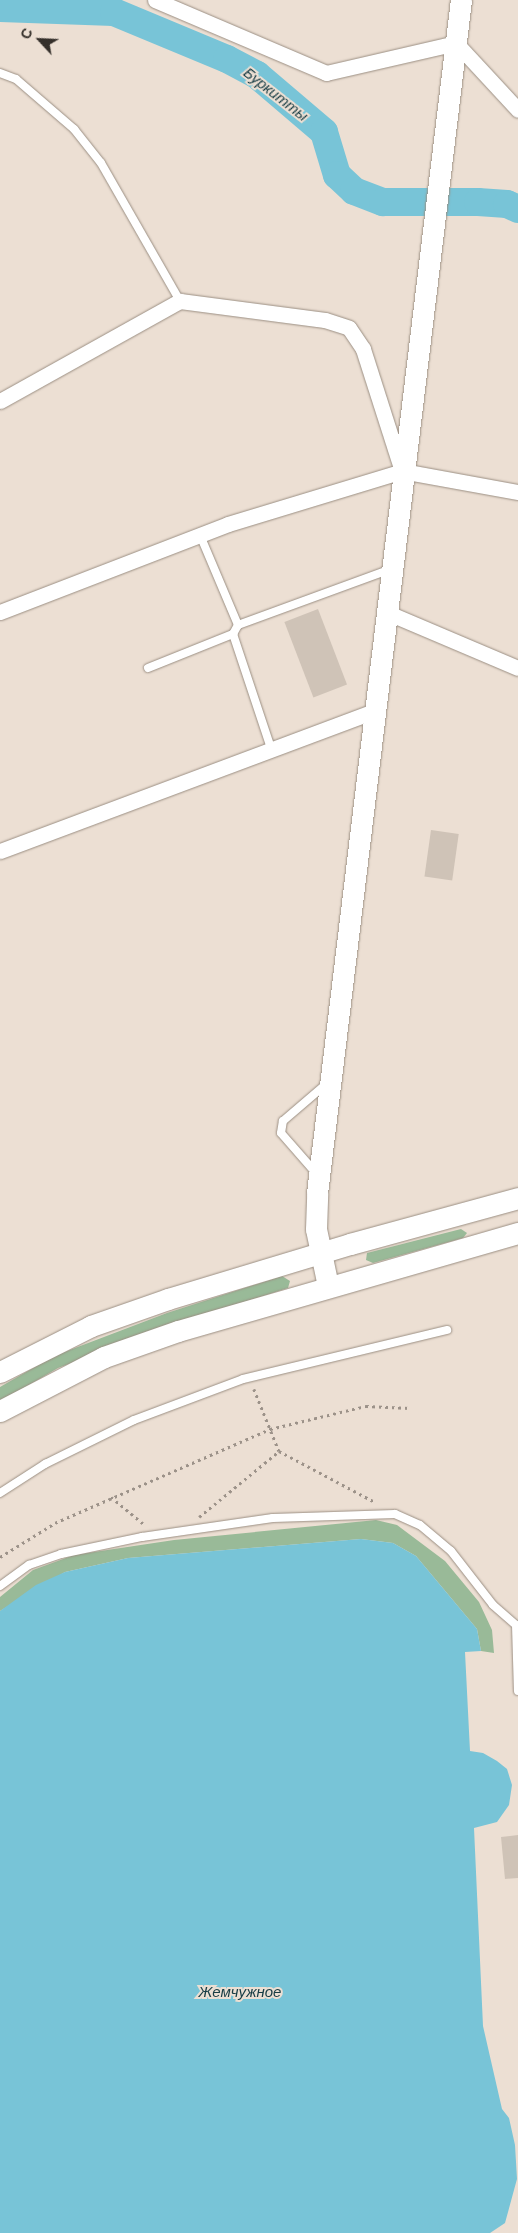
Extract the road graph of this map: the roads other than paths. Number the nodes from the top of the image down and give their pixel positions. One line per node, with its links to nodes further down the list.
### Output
1 (155, 0): 3 (street)
2 (461, 0): 3 (main road)
3 (456, 43): 5 (street); 8 (main road)
4 (0, 73): 6 (lane)
5 (518, 110)
6 (180, 301): 7 (street); 8 (street)
7 (0, 401)
8 (402, 471): 9 (street); 10 (street); 11 (main road)
9 (518, 492)
10 (200, 535): 12 (street); 14 (lane)
11 (391, 569): 13 (main road); 14 (lane)
12 (0, 612)
13 (386, 612): 17 (street); 18 (main road)
14 (238, 625): 15 (lane)
15 (233, 634): 16 (lane); 19 (lane)
16 (148, 668)
17 (518, 668)
18 (374, 711): 19 (street); 21 (main road)
19 (271, 748): 20 (street)
20 (0, 851)
21 (331, 1080): 22 (main road); 22 (lane)
22 (319, 1178): 25 (main road)
23 (518, 1198): 25 (main road)
24 (518, 1233): 26 (main road)
25 (320, 1253): 26 (main road); 28 (main road)
26 (328, 1286): 29 (main road)
27 (446, 1330): 30 (lane)
28 (0, 1372)
29 (0, 1411)
30 (0, 1493)
31 (0, 1586): 32 (lane)
32 (518, 1691)

